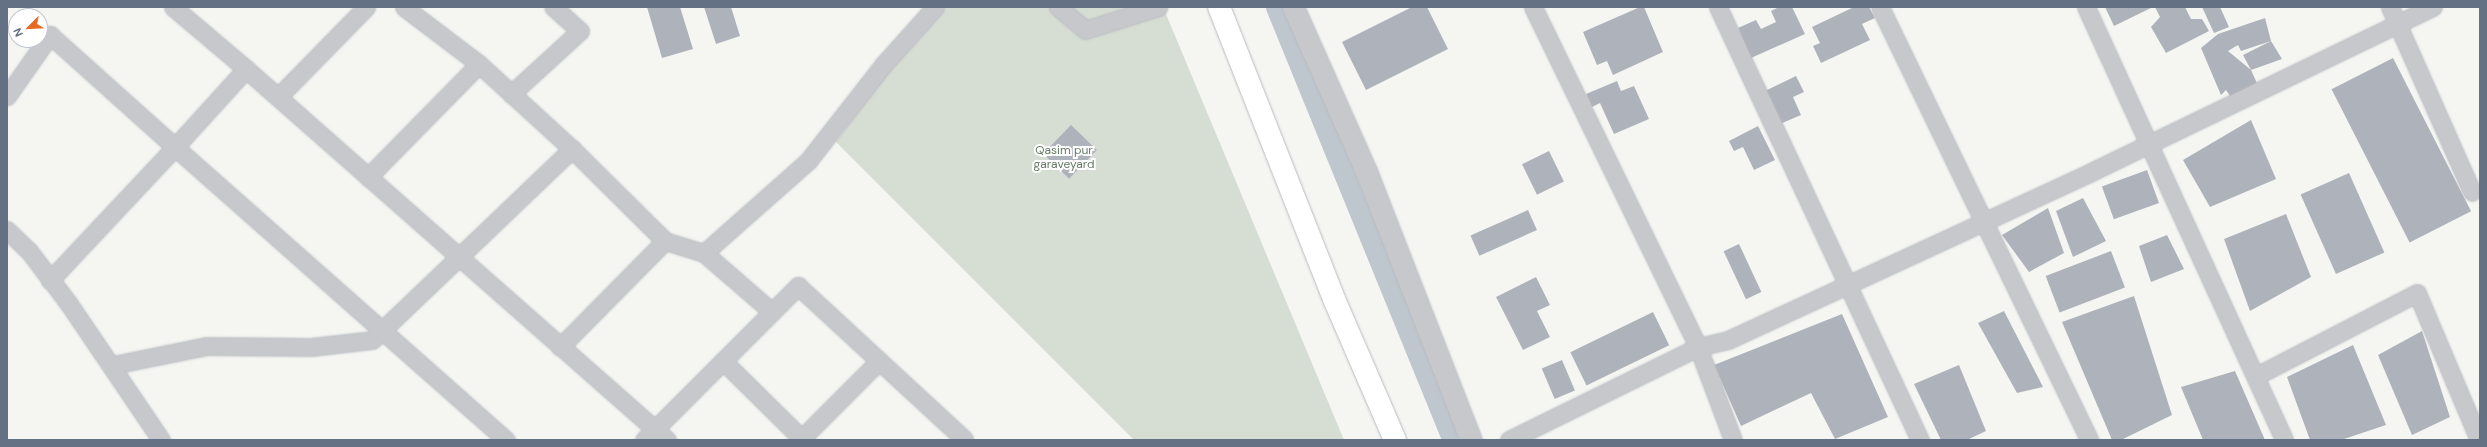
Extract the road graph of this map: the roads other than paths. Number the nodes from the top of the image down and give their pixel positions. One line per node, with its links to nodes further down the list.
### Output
1 (173, 7): 18 (street)
2 (366, 7): 21 (street)
3 (404, 7): 17 (street)
4 (553, 7): 19 (street)
5 (935, 7): 30 (street)
6 (1058, 7): 7 (street)
7 (1158, 7)
8 (1219, 7): 47 (main road)
9 (1293, 7): 48 (street)
10 (1533, 7): 37 (street)
11 (1718, 7): 33 (street)
12 (1880, 7): 27 (street)
13 (2086, 7): 22 (street)
14 (2390, 7): 16 (street)
15 (2433, 7): 16 (street)
16 (2397, 23): 22 (street); 26 (street)
17 (479, 64): 19 (street); 25 (street)
18 (246, 69): 21 (street); 23 (street)
19 (511, 94): 24 (street)
20 (7, 96): 23 (street)
21 (278, 98): 25 (street)
22 (2147, 144): 27 (street); 41 (street)
23 (175, 148): 32 (street); 35 (street)
24 (572, 149): 29 (street); 31 (street)
25 (368, 178): 31 (street)
26 (2472, 192)
27 (1983, 220): 33 (street); 52 (street)
28 (7, 230): 32 (street)
29 (666, 241): 30 (street); 36 (street)
30 (704, 252): 34 (street)
31 (458, 258): 35 (street); 36 (street)
32 (50, 280): 40 (street)
33 (1847, 284): 37 (street); 51 (street)
34 (772, 312): 38 (street); 39 (street)
35 (382, 330): 40 (street); 45 (street)
36 (560, 346): 42 (street)
37 (1698, 347): 49 (street); 50 (street)
38 (723, 360): 42 (street); 46 (street)
39 (879, 361): 43 (street); 46 (street)
40 (114, 365): 44 (street)
41 (2256, 376): 53 (street); 54 (street)
42 (656, 436)
43 (964, 439)
44 (161, 440)
45 (506, 440)
46 (801, 440)
47 (1395, 440)
48 (1471, 440)
49 (1509, 440)
50 (1733, 440)
51 (1920, 440)
52 (2089, 440)
53 (2284, 440)
54 (2479, 440)

